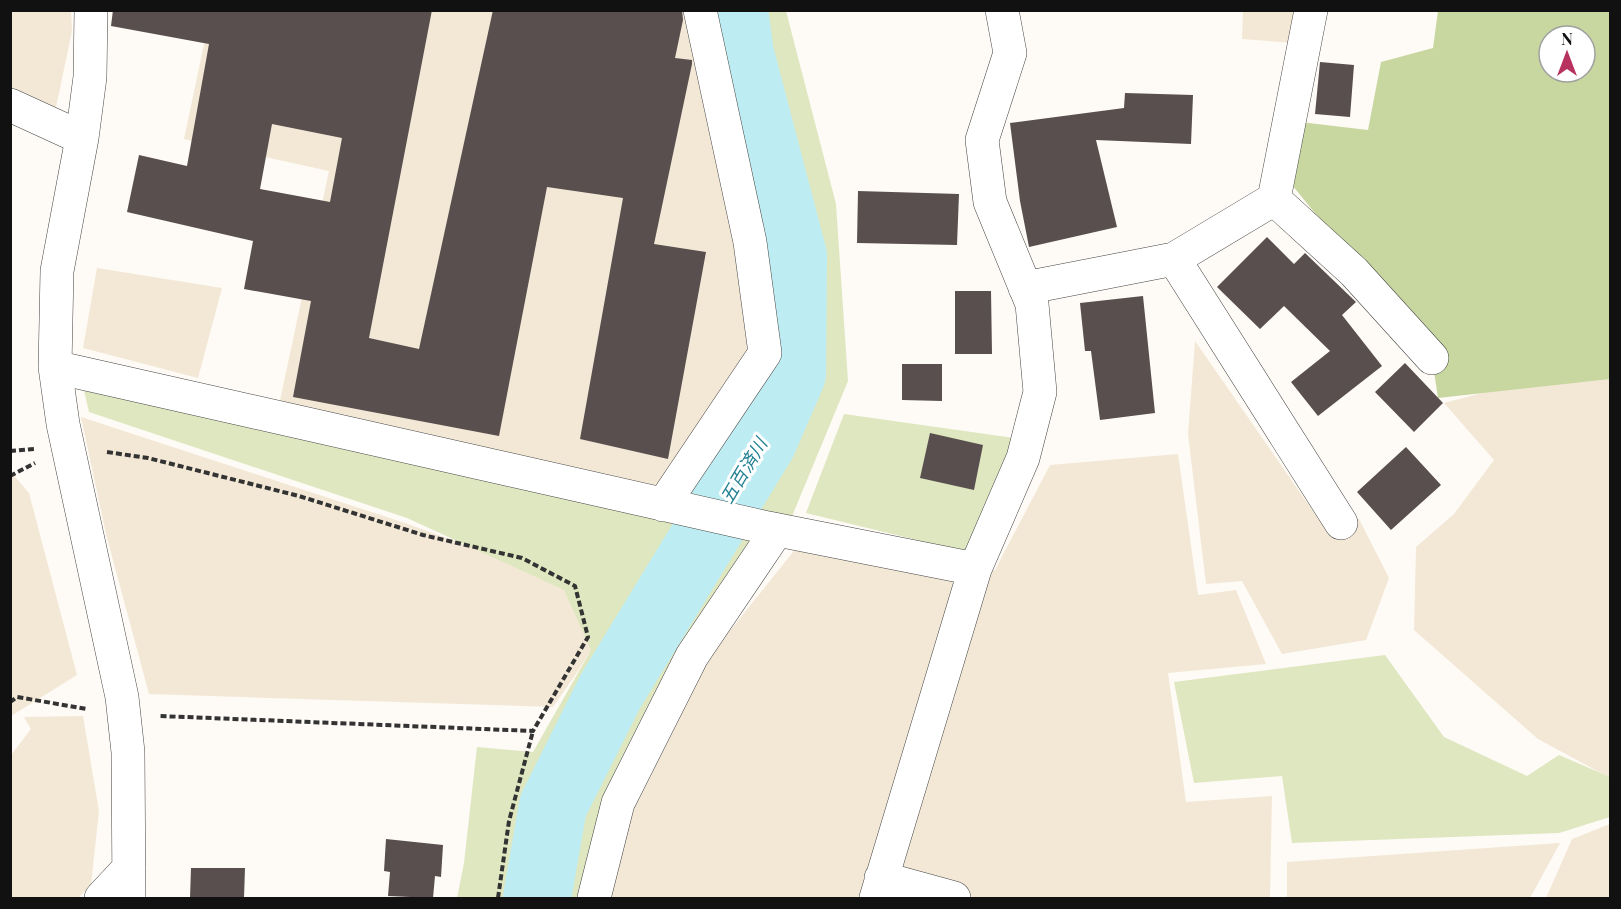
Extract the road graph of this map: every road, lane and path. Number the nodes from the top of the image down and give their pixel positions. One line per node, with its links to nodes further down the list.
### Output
1 (90, 10): 6 (street)
2 (699, 10): 13 (street)
3 (1002, 10): 9 (street)
4 (1311, 10): 7 (street)
5 (10, 105): 6 (street)
6 (82, 138): 11 (street)
7 (1274, 199): 8 (street); 10 (street)
8 (1173, 259): 9 (street); 14 (street)
9 (1025, 288): 16 (street)
10 (1432, 358)
11 (55, 367): 12 (street); 13 (street)
12 (68, 446): 18 (street); 19 (path)
13 (650, 502): 15 (street)
14 (1341, 523)
15 (772, 529): 16 (street); 24 (street)
16 (975, 569): 21 (street)
17 (10, 702): 18 (path)
18 (124, 715): 19 (path); 20 (street)
19 (533, 731): 23 (path)
20 (129, 883): 22 (street)
21 (878, 888): 25 (street)
22 (101, 898)
23 (498, 898)
24 (594, 898)
25 (954, 898)

